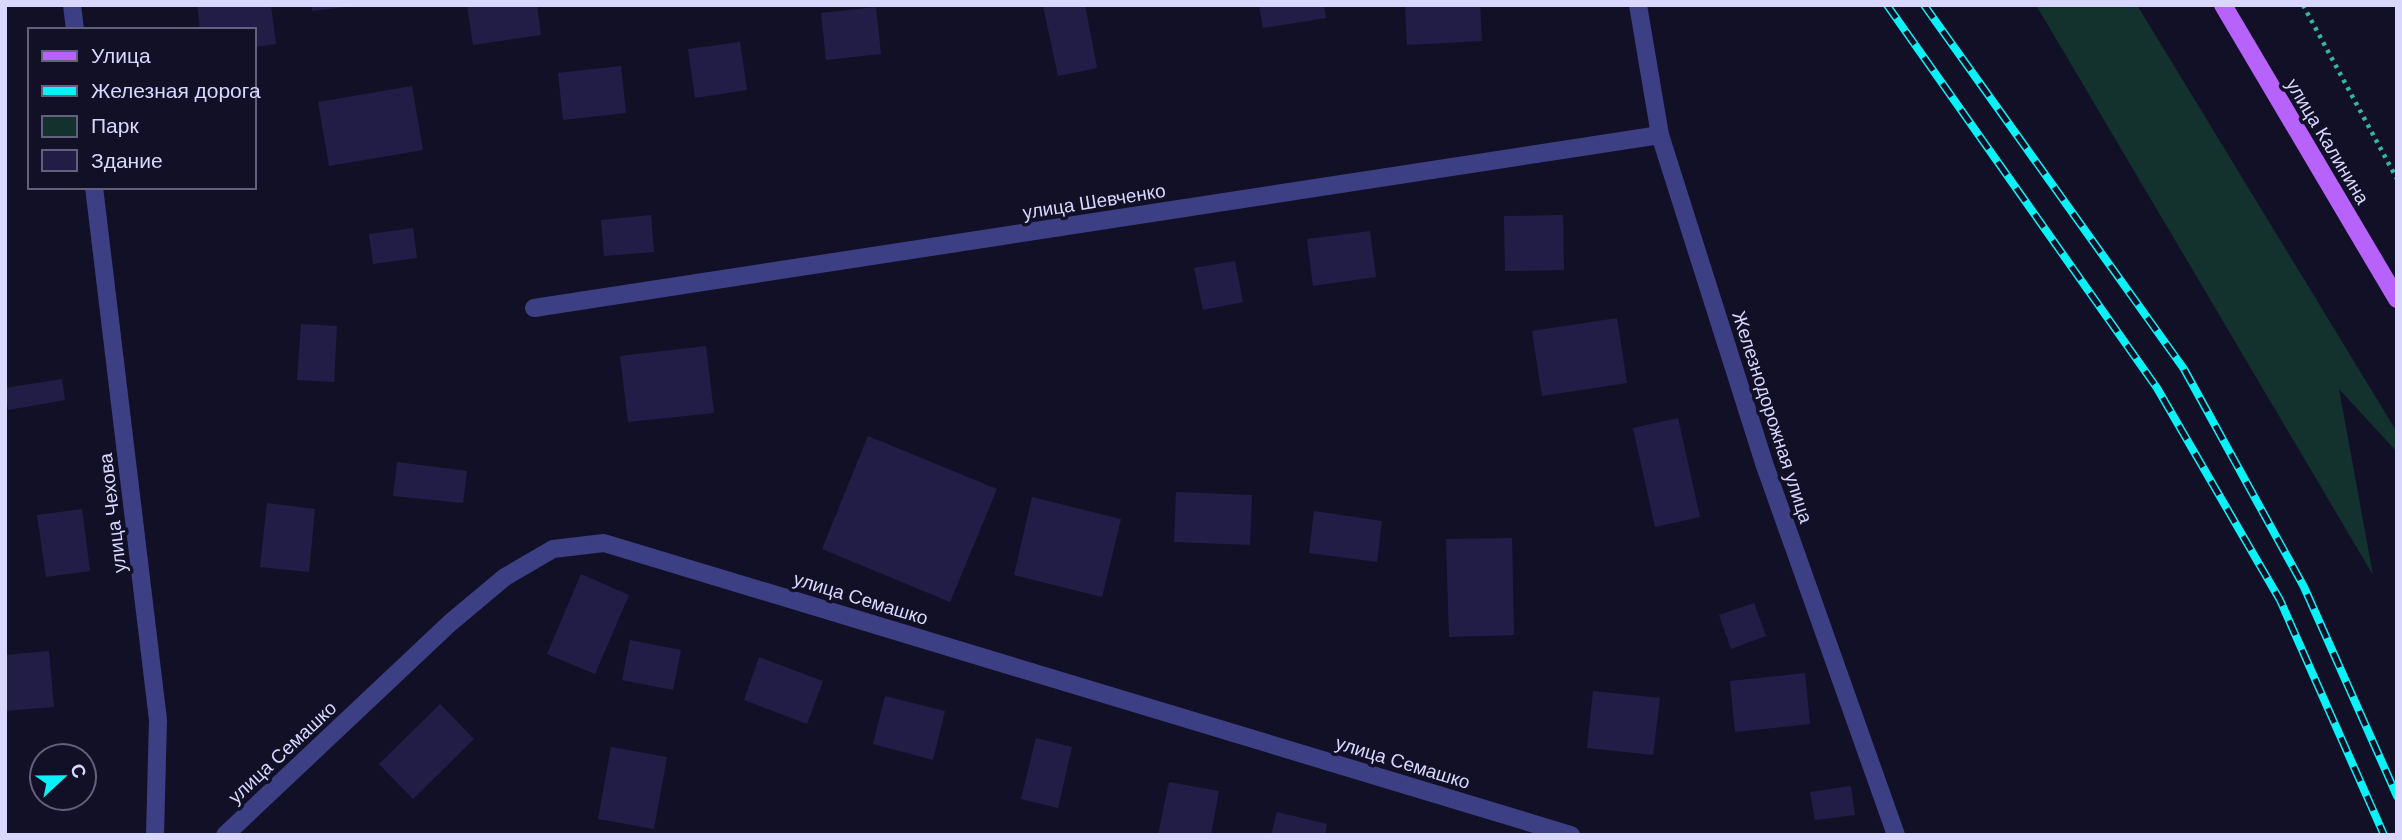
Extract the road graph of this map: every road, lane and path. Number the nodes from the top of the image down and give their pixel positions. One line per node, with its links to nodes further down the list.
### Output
1 (72, 5): 5 (street)
2 (1638, 5): 6 (street, Железнодорожная улица)
3 (2223, 5): 9 (main road, улица Калинина)
4 (2303, 5): 7 (path)
5 (75, 28)
6 (1660, 135): 10 (street, улица Шевченко); 14 (street, Железнодорожная улица)
7 (2397, 179)
8 (94, 189): 11 (street, улица Чехова)
9 (2397, 299)
10 (534, 309)
11 (155, 835)
12 (225, 835): 13 (street, улица Семашко)
13 (1571, 835)
14 (1896, 835)

